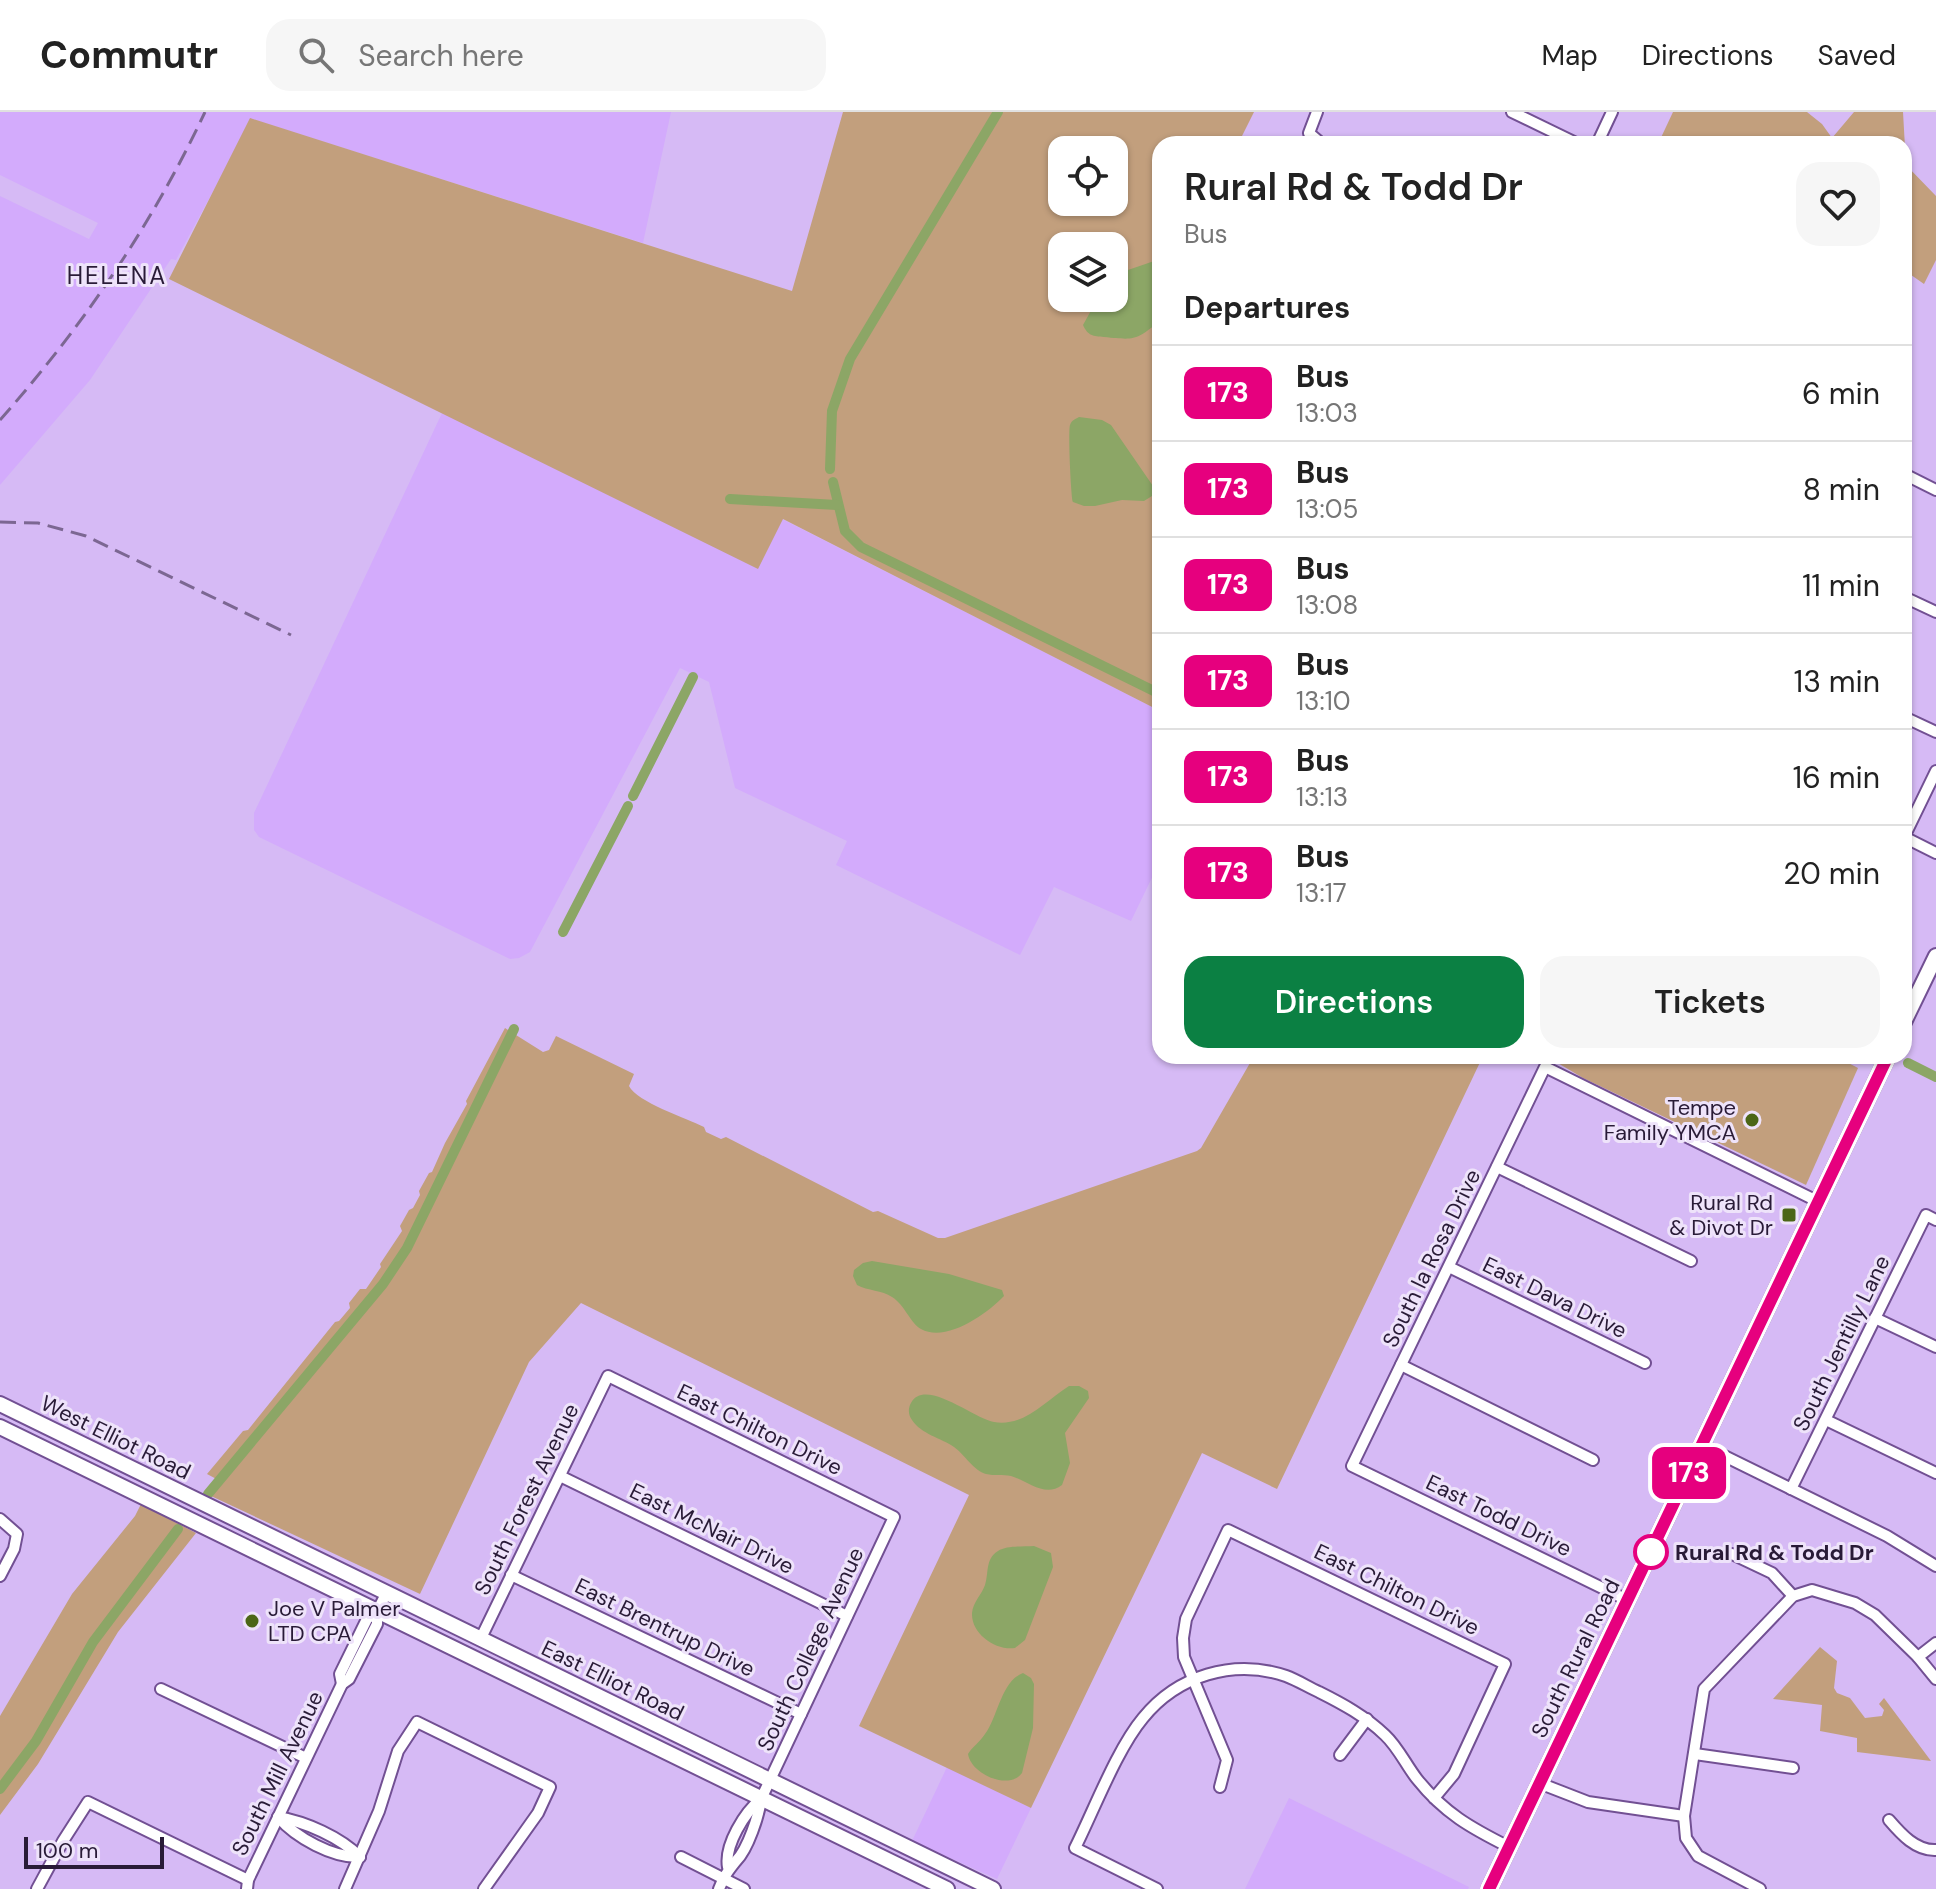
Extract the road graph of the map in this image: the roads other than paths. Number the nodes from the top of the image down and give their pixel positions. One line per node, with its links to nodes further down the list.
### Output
1 (1317, 112): 4 (street)
2 (1512, 112): 5 (street)
3 (1612, 112): 6 (street)
4 (1313, 136)
5 (1562, 136)
6 (1601, 136)
7 (1912, 478): 8 (street)
8 (1936, 490)
9 (1912, 601): 10 (street)
10 (1936, 612)
11 (1912, 721): 12 (street)
12 (1936, 732)
13 (1936, 771): 14 (street)
14 (1912, 820)
15 (1912, 841): 16 (street)
16 (1936, 853)
17 (1936, 956): 18 (main road)
18 (1912, 1006)
19 (1884, 1064): 21 (main road, South Rural Road)
20 (1497, 1167): 21 (street, South la Rosa Drive); 23 (street); 24 (street, South la Rosa Drive)
21 (1819, 1202): 33 (main road, South Rural Road)
22 (1931, 1217): 25 (street, South Jentilly Lane)
23 (1691, 1261)
24 (1449, 1267): 27 (street, East Dava Drive); 28 (street, South la Rosa Drive)
25 (1875, 1318): 26 (street); 31 (street, South Jentilly Lane)
26 (1936, 1347)
27 (1645, 1363)
28 (1401, 1365): 34 (street); 35 (street, South la Rosa Drive)
29 (608, 1376): 37 (street, South Forest Avenue); 41 (street, East Chilton Drive)
30 (0, 1404): 39 (main road, West Elliot Road)
31 (1826, 1420): 36 (street); 38 (street, South Jentilly Lane)
32 (0, 1427): 40 (main road, West Elliot Road)
33 (1702, 1445): 38 (street); 49 (main road, South Rural Road)
34 (1593, 1460)
35 (1352, 1466): 49 (street, East Todd Drive)
36 (1936, 1473)
37 (560, 1476): 45 (street, South Forest Avenue); 51 (street, East McNair Drive)
38 (1791, 1489): 44 (street)
39 (213, 1510): 47 (main road, East Elliot Road)
40 (175, 1513): 50 (main road, East Elliot Road)
41 (894, 1517): 51 (street, South College Avenue)
42 (0, 1519): 46 (street)
43 (1732, 1554): 48 (street)
44 (1936, 1566)
45 (511, 1575): 52 (street, South Forest Avenue); 58 (street, East Brentrup Drive)
46 (0, 1576)
47 (386, 1594): 50 (street, South Mill Avenue); 52 (main road, East Elliot Road)
48 (1793, 1596): 54 (street); 60 (street)
49 (1627, 1600): 65 (main road, South Rural Road)
50 (377, 1612): 62 (street, South Mill Avenue); 68 (main road, East Elliot Road)
51 (847, 1616): 58 (street, South College Avenue)
52 (480, 1640): 64 (main road, East Elliot Road)
53 (1936, 1643): 54 (street)
54 (1918, 1657): 56 (street)
55 (1193, 1679): 59 (street); 66 (street); 67 (street, East Chilton Drive); 87 (street)
56 (1936, 1679)
57 (161, 1689): 62 (street)
58 (801, 1714): 64 (street, South College Avenue)
59 (1367, 1719): 61 (street); 67 (street)
60 (1695, 1754): 63 (street); 69 (street)
61 (1340, 1755)
62 (306, 1758): 70 (street, South Mill Avenue)
63 (1793, 1768)
64 (770, 1781): 68 (street, South College Avenue); 72 (main road, East Elliot Road)
65 (1539, 1783): 69 (street); 74 (main road, South Rural Road)
66 (1220, 1787)
67 (1434, 1798): 74 (street)
68 (761, 1799): 73 (main road, East Elliot Road); 79 (street, South College Avenue)
69 (1684, 1816): 89 (street)
70 (278, 1817): 76 (street); 78 (street, South Mill Avenue)
71 (1889, 1820): 75 (street)
72 (866, 1828): 73 (main road); 86 (main road, East Elliot Road)
73 (858, 1846): 85 (main road, East Elliot Road)
74 (1509, 1847): 88 (main road, South Rural Road)
75 (1936, 1850)
76 (360, 1857): 82 (street); 83 (street)
77 (681, 1857): 79 (street)
78 (248, 1884): 80 (street); 81 (street, South Mill Avenue)
79 (721, 1884): 84 (street)
80 (37, 1889)
81 (238, 1889)
82 (345, 1889)
83 (484, 1889)
84 (744, 1889)
85 (947, 1889)
86 (993, 1889)
87 (1157, 1889)
88 (1489, 1889)
89 (1760, 1889)

